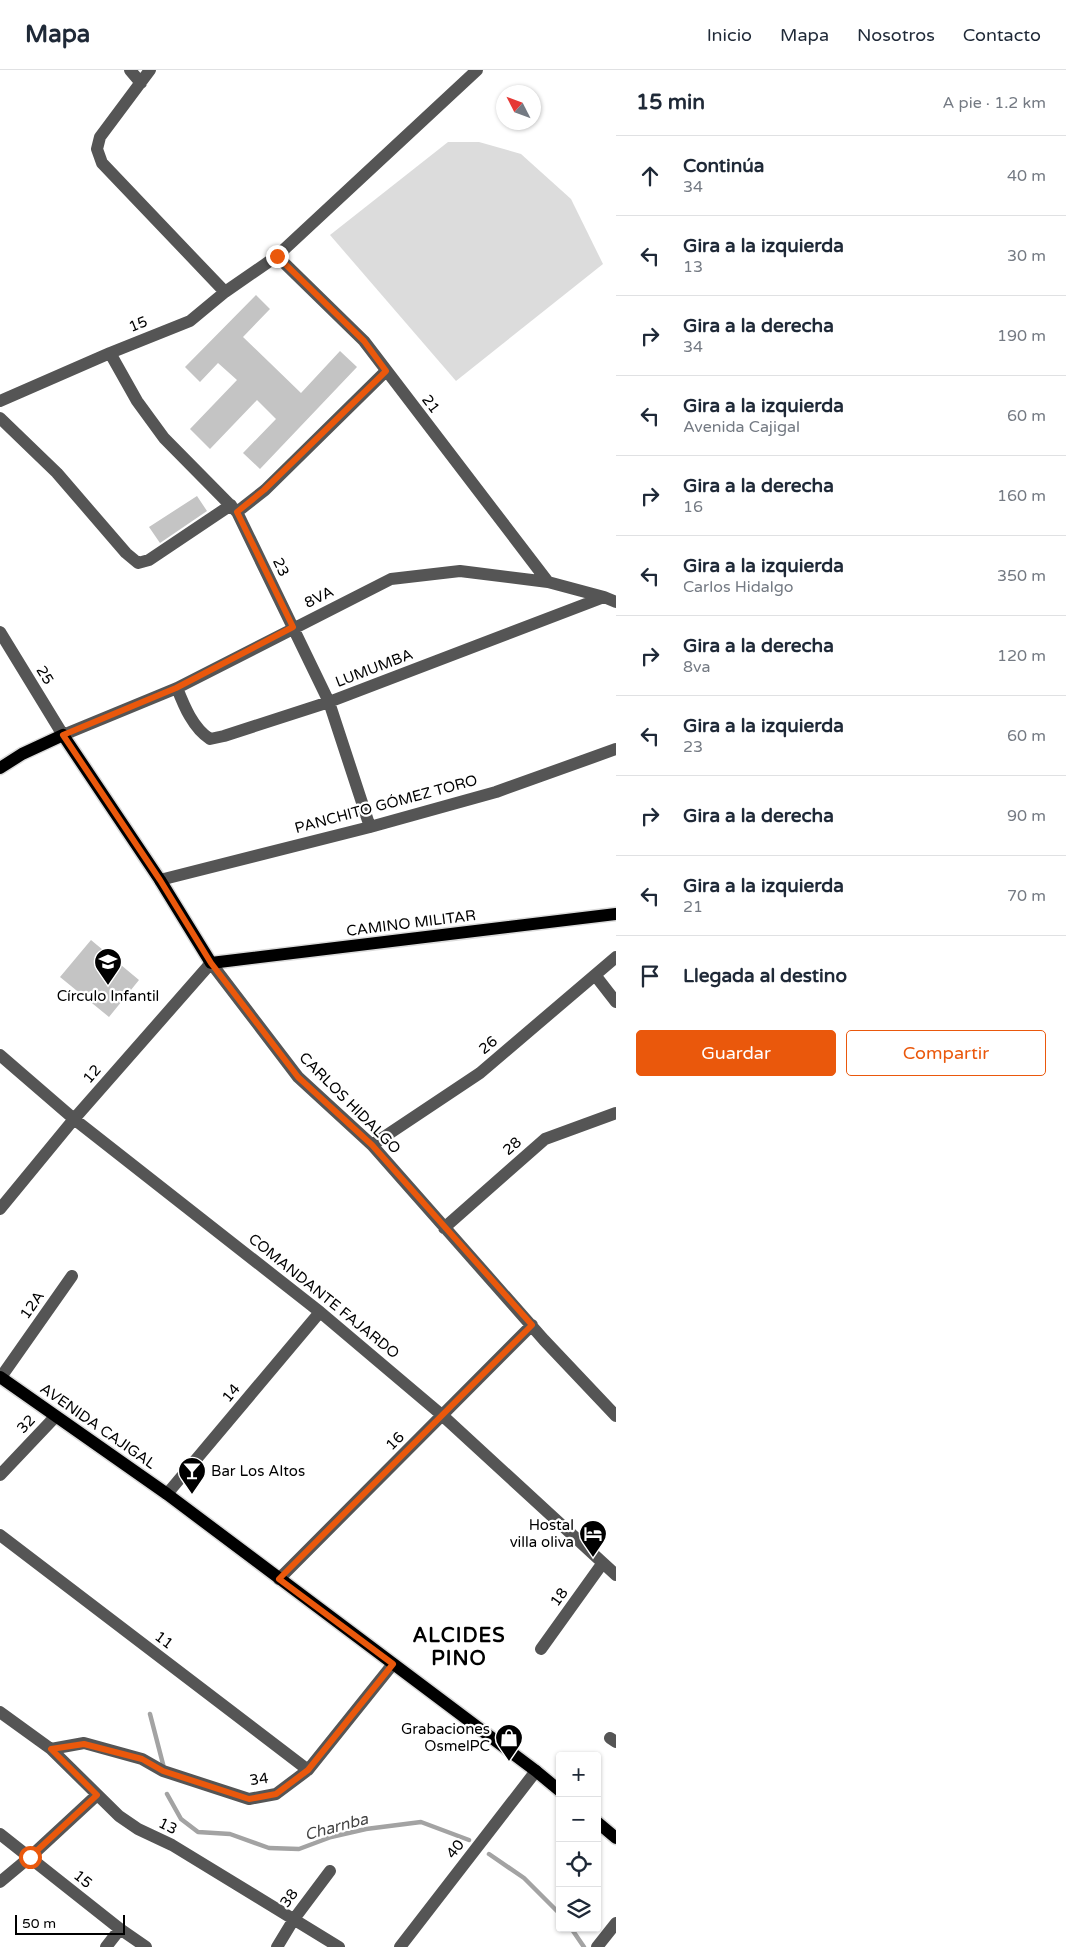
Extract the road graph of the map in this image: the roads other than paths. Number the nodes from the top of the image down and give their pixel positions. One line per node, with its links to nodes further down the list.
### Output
1 (130, 70): 4 (street)
2 (150, 70): 4 (street)
3 (477, 70): 5 (street, 15)
4 (141, 83): 6 (street)
5 (277, 256): 6 (street, 15); 8 (street, 21)
6 (225, 292): 7 (street, 15)
7 (110, 353): 9 (street, 15); 11 (street, 23)
8 (386, 371): 11 (street); 12 (street, 21)
9 (0, 402)
10 (0, 418): 11 (street)
11 (234, 509): 14 (street, 23)
12 (548, 582): 13 (street, 8VA); 14 (street, 8VA)
13 (610, 600): 17 (street, LUMUMBA)
14 (293, 627): 16 (street, 8VA); 17 (street, 23)
15 (0, 632): 18 (street, 25)
16 (176, 688): 17 (street, LUMUMBA); 18 (street, 8VA)
17 (328, 702): 21 (street, 23)
18 (63, 735): 20 (main road, 8VA); 22 (main road, CARLOS HIDALGO)
19 (616, 750): 21 (street, PANCHITO GÓMEZ TORO)
20 (0, 768)
21 (370, 827): 22 (street, PANCHITO GÓMEZ TORO)
22 (160, 880): 25 (main road, CARLOS HIDALGO)
23 (616, 914): 25 (main road, CAMINO MILITAR)
24 (616, 957): 26 (street, 26)
25 (211, 963): 30 (street, 12); 31 (street, CARLOS HIDALGO)
26 (595, 975): 27 (street); 31 (street, 26)
27 (616, 1002)
28 (0, 1055): 30 (street, COMANDANTE FAJARDO)
29 (616, 1115): 33 (street, 28)
30 (74, 1118): 32 (street, 12); 35 (street, COMANDANTE FAJARDO)
31 (372, 1145): 33 (street, CARLOS HIDALGO)
32 (0, 1209)
33 (444, 1228): 36 (street, CARLOS HIDALGO)
34 (72, 1276): 37 (street, 12A)
35 (320, 1312): 39 (street, COMANDANTE FAJARDO); 42 (street, 14)
36 (532, 1325): 39 (street, 16); 40 (street, CARLOS HIDALGO)
37 (0, 1377): 38 (main road, AVENIDA CAJIGAL)
38 (55, 1416): 41 (street, 32); 42 (main road, AVENIDA CAJIGAL)
39 (443, 1416): 44 (street, COMANDANTE FAJARDO); 46 (street, 16)
40 (616, 1416)
41 (0, 1475)
42 (167, 1494): 46 (main road, AVENIDA CAJIGAL)
43 (0, 1535): 51 (street, 11)
44 (602, 1564): 45 (street, COMANDANTE FAJARDO); 47 (street, 18)
45 (616, 1575)
46 (279, 1579): 48 (main road, AVENIDA CAJIGAL)
47 (541, 1649)
48 (393, 1664): 51 (street, 34); 52 (main road, AVENIDA CAJIGAL)
49 (0, 1712): 50 (street, 13)
50 (51, 1749): 51 (street, 34); 54 (street, 13)
51 (308, 1770)
52 (536, 1771): 53 (main road, AVENIDA CAJIGAL); 68 (street, 40)
53 (556, 1788)
54 (97, 1795): 58 (street); 61 (street, 13)
55 (601, 1825): 57 (main road)
56 (0, 1834): 58 (street, 15)
57 (616, 1838)
58 (30, 1857): 60 (street); 63 (street, 15)
59 (330, 1871): 61 (street, 38)
60 (0, 1882)
61 (294, 1919): 66 (street, 38); 67 (street, 13)
62 (616, 1924): 69 (street)
63 (120, 1929): 64 (street); 65 (street, 15)
64 (106, 1947)
65 (146, 1947)
66 (277, 1947)
67 (339, 1947)
68 (400, 1947)
69 (597, 1947)

